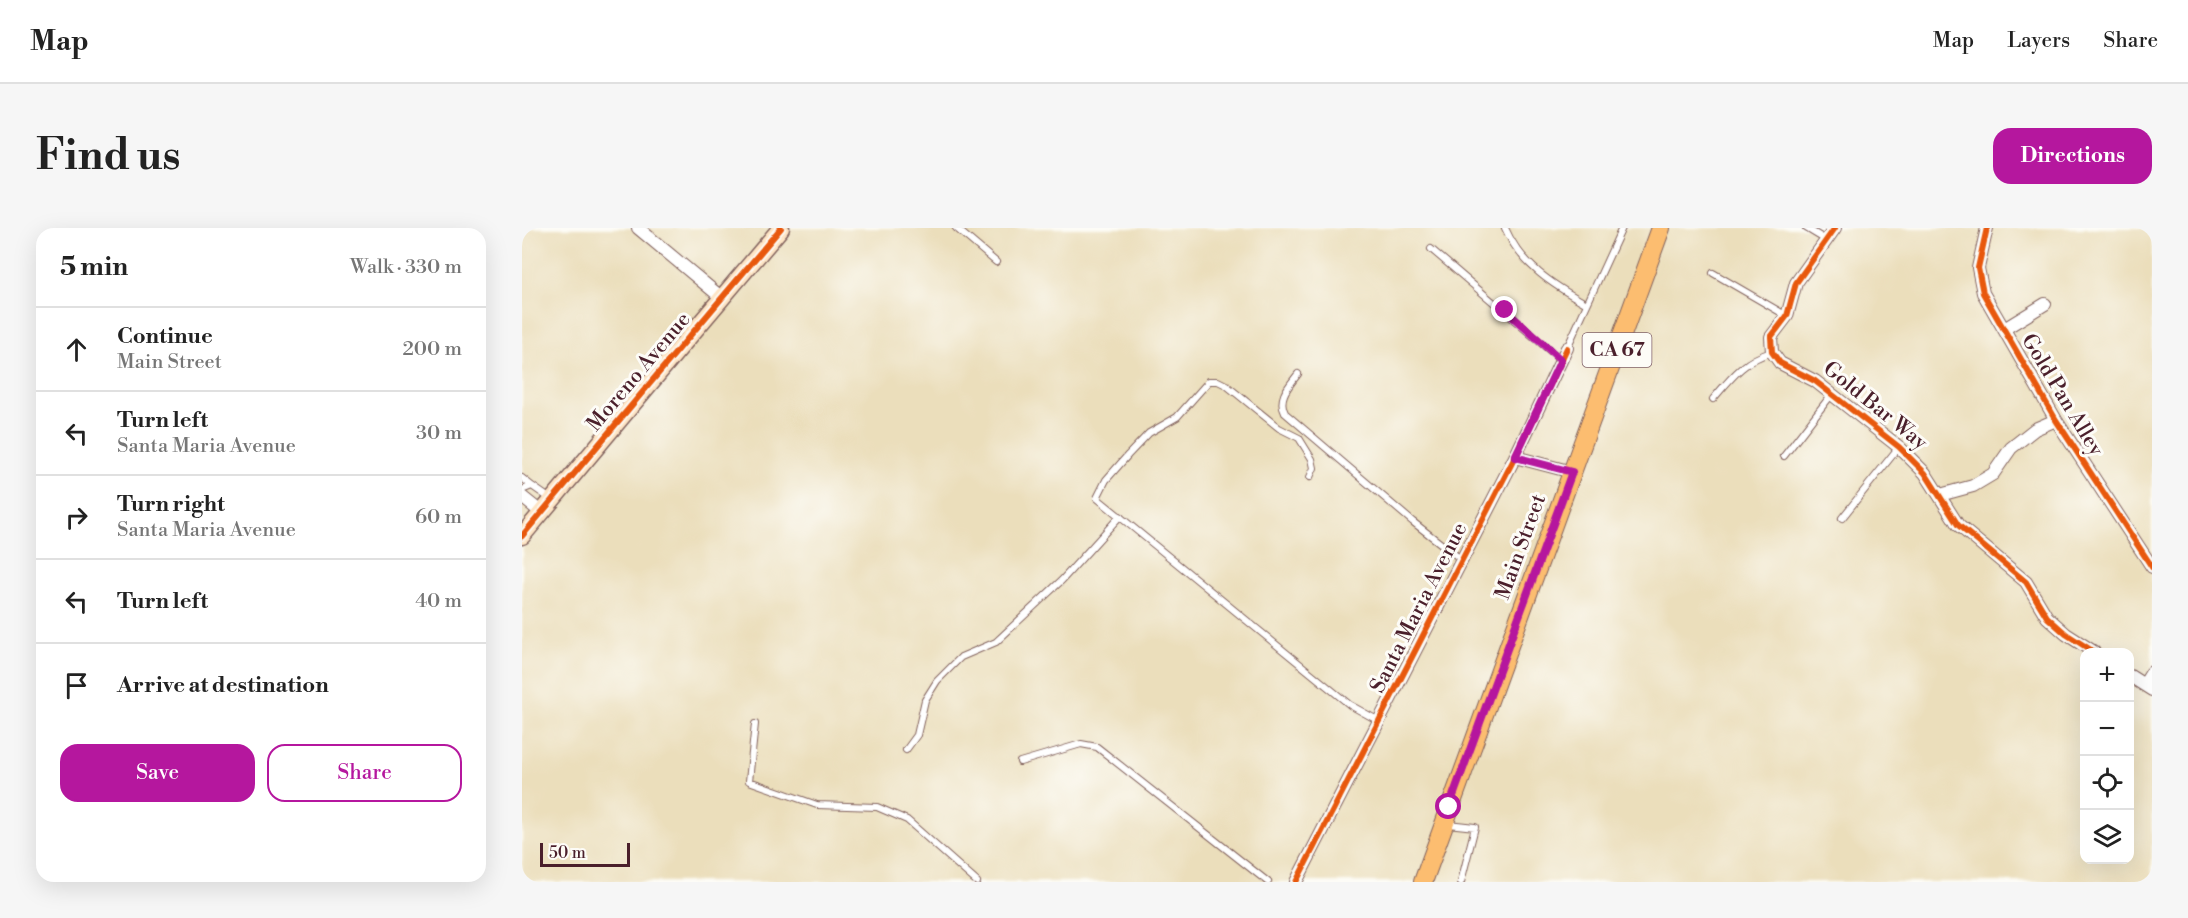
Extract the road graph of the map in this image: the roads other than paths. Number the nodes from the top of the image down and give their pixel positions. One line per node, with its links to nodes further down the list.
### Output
1 (638, 228): 14 (street)
2 (781, 228): 14 (street, Moreno Avenue)
3 (956, 228): 12 (lane)
4 (1506, 228): 15 (lane)
5 (1622, 228): 15 (lane, Santa Maria Avenue)
6 (1661, 228): 29 (main road, Main Street / CA 67)
7 (1806, 228): 10 (lane)
8 (1835, 228): 10 (street)
9 (1987, 228): 18 (street, Gold Pan Alley)
10 (1826, 240): 17 (street)
11 (1431, 249): 21 (lane)
12 (996, 262)
13 (1713, 273): 17 (lane)
14 (722, 298): 36 (street, Moreno Avenue)
15 (1587, 304): 19 (lane, Santa Maria Avenue)
16 (2045, 304): 18 (street, Gold Pan Alley)
17 (1787, 316): 20 (street)
18 (2004, 329): 25 (street, Gold Pan Alley)
19 (1567, 348): 21 (street, Santa Maria Avenue)
20 (1772, 352): 23 (street, Gold Bar Way); 24 (lane)
21 (1561, 360): 28 (street, Santa Maria Avenue)
22 (1298, 374): 40 (lane)
23 (1832, 394): 26 (street, Gold Bar Way); 27 (lane)
24 (1713, 399)
25 (2056, 420): 34 (street); 41 (street, Gold Pan Alley)
26 (1899, 447): 34 (street, Gold Bar Way); 38 (lane)
27 (1784, 456)
28 (1515, 457): 29 (street); 40 (street, Santa Maria Avenue)
29 (1572, 472): 50 (main road, Main Street / CA 67)
30 (1310, 477): 37 (lane)
31 (522, 478): 32 (lane)
32 (532, 486): 33 (lane); 36 (lane)
33 (522, 490)
34 (1940, 495): 42 (street, Gold Bar Way)
35 (522, 497): 36 (street)
36 (547, 507): 39 (street, Moreno Avenue)
37 (1120, 516): 46 (lane); 48 (lane)
38 (1842, 518)
39 (522, 537)
40 (1462, 560): 46 (street, Santa Maria Avenue)
41 (2152, 567)
42 (2088, 648)
43 (2152, 672): 45 (street)
44 (2134, 678): 45 (street)
45 (2148, 687)
46 (1379, 721): 53 (street, Santa Maria Avenue)
47 (755, 724): 51 (lane)
48 (906, 750)
49 (1020, 762): 52 (lane)
50 (1444, 824): 54 (main road, Main Street / CA 67); 55 (lane)
51 (977, 882)
52 (1268, 882)
53 (1296, 882)
54 (1424, 882)
55 (1461, 882)

